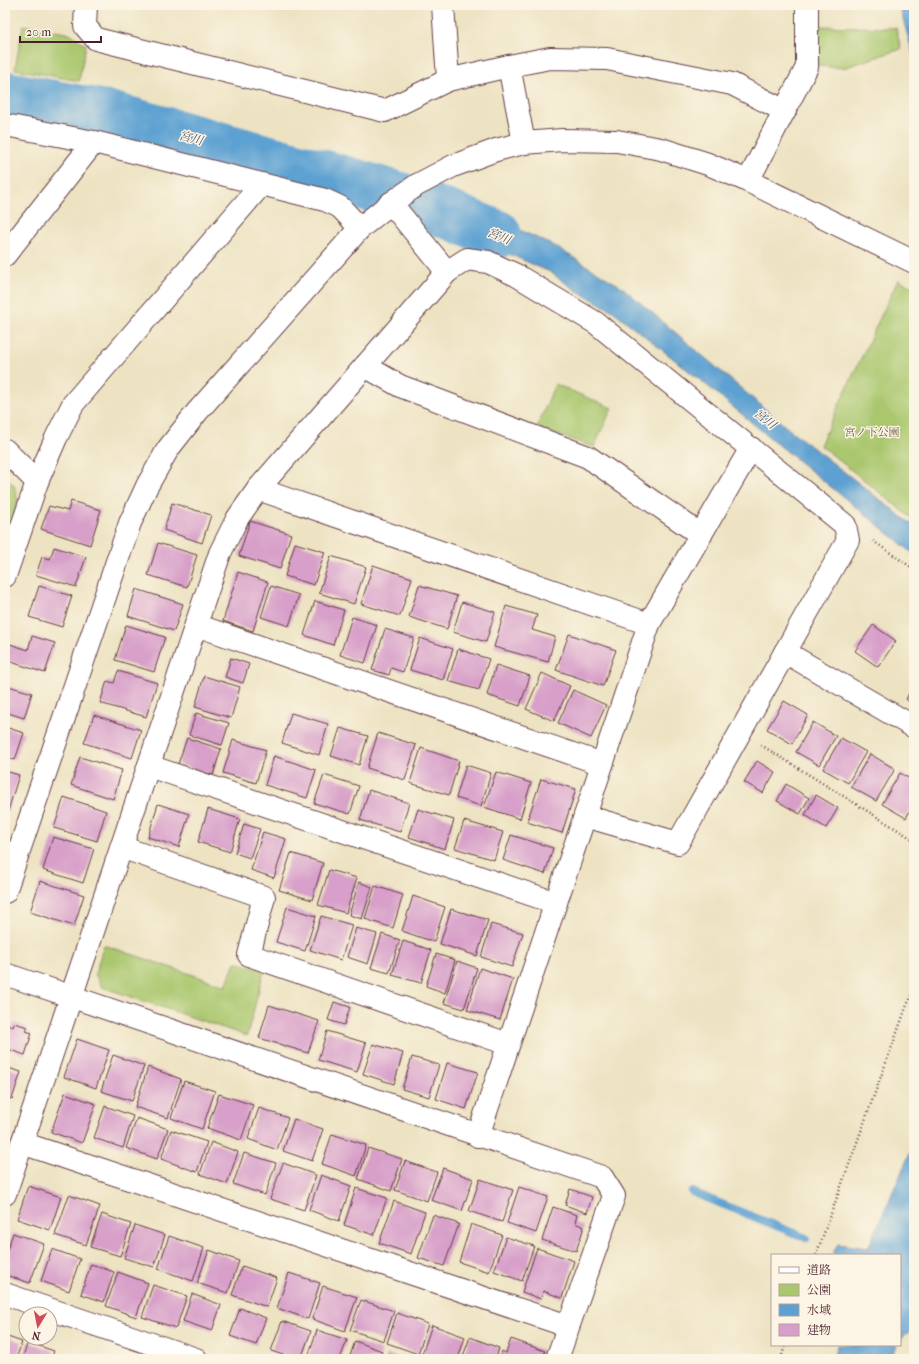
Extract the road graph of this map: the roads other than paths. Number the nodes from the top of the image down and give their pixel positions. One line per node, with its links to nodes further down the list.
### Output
1 (86, 5): 5 (street)
2 (443, 5): 5 (street)
3 (807, 5): 6 (street)
4 (509, 66): 5 (street); 6 (street); 9 (street)
5 (448, 80)
6 (785, 111): 10 (street)
7 (5, 125): 8 (street)
8 (94, 142): 11 (street); 14 (street)
9 (524, 143): 10 (street); 12 (street)
10 (748, 182): 15 (street)
11 (261, 185): 13 (street); 20 (street)
12 (391, 203): 13 (street); 16 (street)
13 (360, 228): 32 (street)
14 (5, 255)
15 (914, 262)
16 (447, 272): 17 (street); 18 (street)
17 (365, 366): 21 (street); 22 (street)
18 (751, 448): 22 (street); 26 (street)
19 (5, 450): 20 (street)
20 (37, 482): 23 (street)
21 (258, 489): 24 (street); 25 (street)
22 (701, 535): 24 (street)
23 (5, 576)
24 (649, 624): 28 (street)
25 (196, 625): 28 (street); 29 (street)
26 (785, 652): 27 (street); 30 (street)
27 (914, 727)
28 (602, 764): 30 (street)
29 (149, 766): 31 (street); 33 (street)
30 (585, 816): 33 (street)
31 (121, 847): 35 (street); 36 (street)
32 (5, 892)
33 (556, 903): 36 (street)
34 (5, 974): 35 (street)
35 (71, 996): 37 (street); 38 (street)
36 (508, 1044): 37 (street)
37 (478, 1136): 41 (street)
38 (22, 1143): 39 (street); 41 (street)
39 (5, 1194)
40 (5, 1294): 42 (street)
41 (568, 1326): 43 (street)
42 (196, 1359)
43 (557, 1359)

